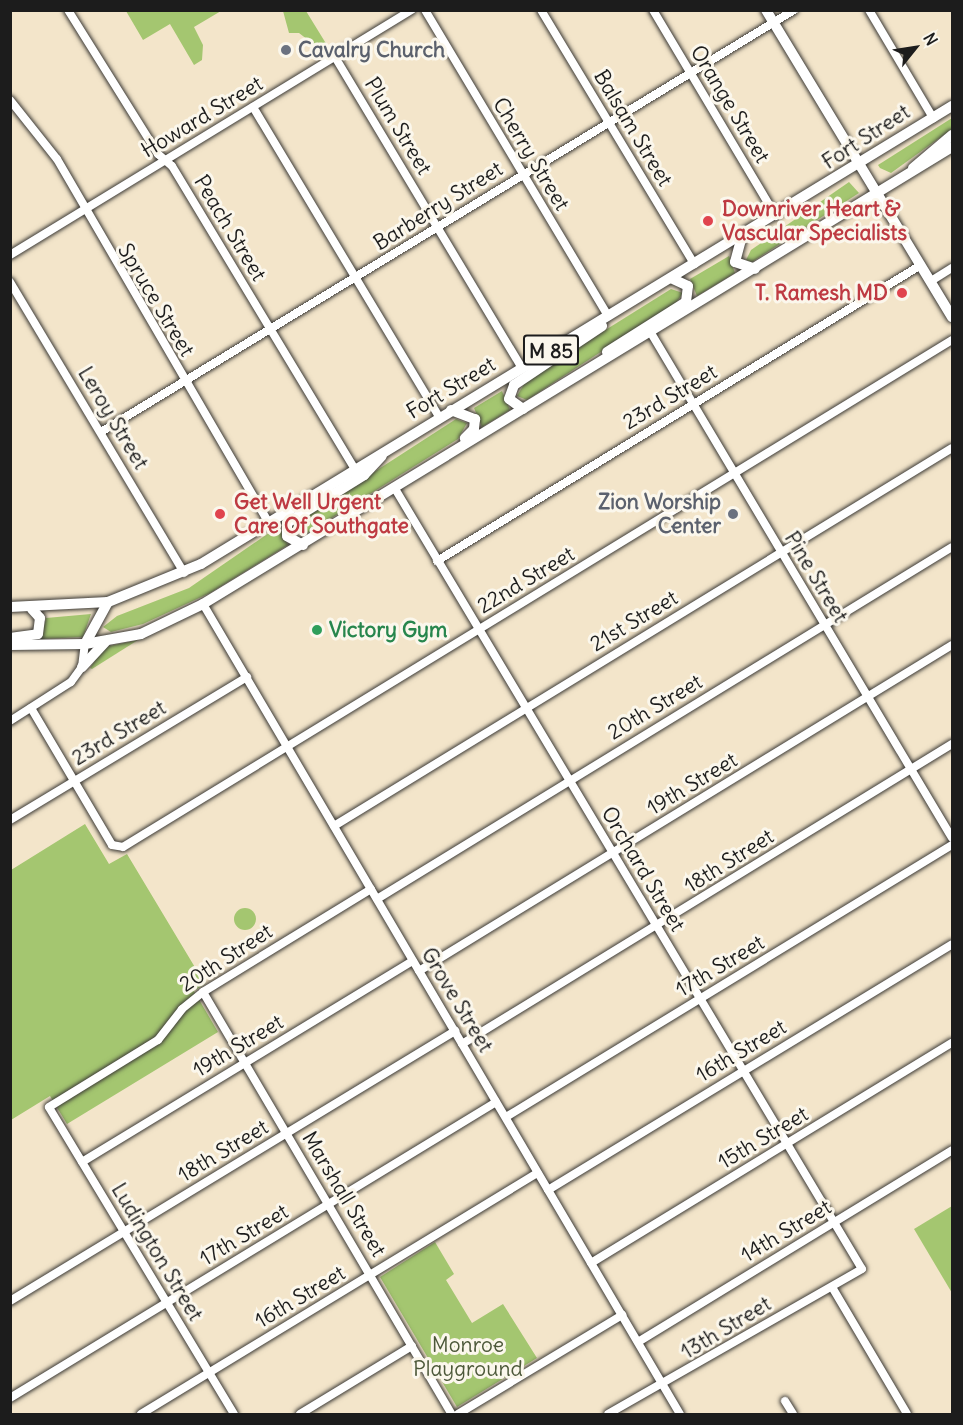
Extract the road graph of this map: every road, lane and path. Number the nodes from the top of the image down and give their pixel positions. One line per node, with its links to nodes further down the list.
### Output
1 (68, 10): 19 (street, Peach Street)
2 (412, 10): 10 (street, Howard Street)
3 (424, 10): 22 (street, Cherry Street)
4 (541, 10): 16 (street, Balsam Street)
5 (653, 10): 11 (street, Orange Street)
6 (766, 10): 9 (main road)
7 (794, 10): 9 (street, Barberry Street)
8 (869, 10): 15 (street)
9 (773, 23): 11 (street, Barberry Street); 20 (main road)
10 (335, 57): 14 (street, Howard Street); 26 (street, Plum Street)
11 (690, 73): 16 (street, Barberry Street); 25 (street, Orange Street)
12 (10, 100): 24 (street, Spruce Street)
13 (952, 106): 15 (main road, Fort Street / M 85)
14 (254, 107): 19 (street, Howard Street); 33 (street)
15 (933, 118): 20 (main road, Fort Street / M 85)
16 (609, 123): 22 (street, Barberry Street); 29 (street, Balsam Street)
17 (952, 135): 21 (main road)
18 (952, 147): 21 (main road, M 85)
19 (165, 160): 24 (street, Howard Street); 40 (street, Peach Street)
20 (858, 165): 23 (main road); 25 (main road, Fort Street / M 85)
21 (909, 173): 23 (main road, M 85)
22 (523, 175): 26 (street, Barberry Street); 38 (street, Cherry Street)
23 (876, 194): 30 (main road); 32 (main road, M 85)
24 (84, 210): 28 (street, Howard Street); 45 (street, Spruce Street)
25 (776, 216): 27 (main road, Fort Street / M 85)
26 (437, 227): 33 (street, Barberry Street); 43 (street, Plum Street)
27 (742, 236): 29 (main road, Fort Street / M 85); 32 (main road)
28 (10, 255)
29 (694, 264): 34 (main road, Fort Street / M 85)
30 (921, 265): 35 (main road); 46 (street, 23rd Street)
31 (952, 268): 35 (street)
32 (755, 269): 41 (main road, M 85)
33 (356, 278): 40 (street, Barberry Street); 49 (street)
34 (671, 278): 37 (main road, Fort Street / M 85); 44 (main road)
35 (931, 281): 39 (main road)
36 (10, 282): 50 (street, Leroy Street)
37 (622, 307): 38 (main road, Fort Street / M 85); 47 (main road)
38 (608, 316): 43 (main road, Fort Street / M 85)
39 (952, 317)
40 (270, 329): 45 (street, Barberry Street); 53 (street, Peach Street)
41 (651, 333): 44 (main road, M 85); 46 (street, Pine Street)
42 (952, 340): 54 (street, 22nd Street)
43 (522, 368): 48 (main road, Fort Street / M 85)
44 (590, 370): 47 (main road, M 85)
45 (184, 382): 50 (street, Barberry Street); 57 (street, Spruce Street)
46 (692, 404): 54 (street, Pine Street); 61 (street, 23rd Street)
47 (523, 409): 55 (main road, M 85)
48 (451, 410): 49 (main road, Fort Street / M 85); 56 (main road)
49 (439, 416): 51 (main road, Fort Street / M 85)
50 (101, 432): 62 (street, Leroy Street)
51 (395, 443): 53 (main road, Fort Street / M 85); 58 (main road)
52 (952, 448): 60 (street, 21st Street)
53 (354, 468): 57 (main road, Fort Street / M 85)
54 (733, 474): 60 (street, Pine Street); 68 (street, 22nd Street)
55 (394, 487): 56 (main road, M 85); 61 (street, Orchard Street)
56 (369, 504): 58 (main road, M 85)
57 (268, 521): 62 (main road, Fort Street / M 85)
58 (303, 544): 64 (main road, M 85)
59 (952, 547): 67 (street, 20th Street)
60 (780, 553): 67 (street, Pine Street); 78 (street, 21st Street)
61 (437, 561): 68 (street, Orchard Street)
62 (184, 573): 63 (main road, Fort Street / M 85)
63 (108, 602): 66 (main road, Fort Street / M 85); 71 (main road)
64 (203, 604): 70 (main road, M 85); 75 (street, Grove Street)
65 (10, 607): 66 (main road, Fort Street / M 85)
66 (32, 609): 69 (main road)
67 (823, 625): 76 (street, Pine Street); 84 (street, 20th Street)
68 (478, 630): 78 (street, Orchard Street); 81 (street, 22nd Street)
69 (10, 638)
70 (108, 640): 71 (main road, M 85); 74 (main road)
71 (85, 644): 72 (main road, M 85); 74 (street)
72 (10, 645)
73 (952, 645): 76 (street, 19th Street)
74 (81, 667): 77 (street)
75 (246, 678): 81 (street, Grove Street); 83 (street, 23rd Street)
76 (867, 698): 82 (street, Pine Street); 89 (street, 19th Street)
77 (31, 708): 79 (street); 83 (street)
78 (525, 709): 84 (street, Orchard Street); 86 (street, 21st Street)
79 (10, 721)
80 (952, 744): 82 (street, 18th Street)
81 (288, 748): 83 (street, 22nd Street); 86 (street, Grove Street)
82 (910, 770): 87 (street, Pine Street); 92 (street, 18th Street)
83 (74, 781): 85 (street, 23rd Street)
84 (568, 781): 89 (street, Orchard Street); 91 (street, 20th Street)
85 (10, 820)
86 (334, 826): 90 (street, Grove Street)
87 (952, 838)
88 (952, 845): 97 (street, 17th Street)
89 (612, 854): 92 (street, Orchard Street); 95 (street, 19th Street)
90 (371, 889): 91 (street, Grove Street); 96 (street, 20th Street)
91 (377, 899): 94 (street, Grove Street)
92 (656, 926): 97 (street, Orchard Street); 100 (street, 18th Street)
93 (952, 944): 102 (street, 16th Street)
94 (413, 961): 95 (street, Grove Street); 101 (street, 19th Street)
95 (419, 971): 98 (street, Grove Street)
96 (203, 992): 101 (street, Marshall Street); 104 (street, 20th Street)
97 (701, 999): 102 (street, Orchard Street); 105 (street, 17th Street)
98 (455, 1031): 100 (street, Grove Street); 106 (street, 18th Street)
99 (952, 1043): 107 (street, 15th Street)
100 (462, 1044): 103 (street, Grove Street)
101 (245, 1062): 106 (street, Marshall Street); 109 (street, 19th Street)
102 (743, 1071): 107 (street, Orchard Street); 111 (street, 16th Street)
103 (496, 1102): 105 (street, Grove Street); 112 (street, 17th Street)
104 (49, 1107): 109 (street, Ludington Street)
105 (506, 1117): 110 (street, Grove Street)
106 (287, 1134): 112 (street, Marshall Street); 114 (street, 18th Street)
107 (788, 1143): 113 (street, Orchard Street); 115 (street, 15th Street)
108 (952, 1150): 113 (street, 14th Street)
109 (82, 1162): 114 (street, Ludington Street)
110 (538, 1173): 111 (street, Grove Street); 117 (street, 16th Street)
111 (548, 1190): 115 (street, Grove Street)
112 (329, 1204): 117 (street, Marshall Street); 120 (street, 17th Street)
113 (835, 1221): 116 (street, Orchard Street); 122 (street, 14th Street)
114 (124, 1232): 119 (street, 18th Street); 120 (street, Ludington Street)
115 (591, 1263): 121 (street, Grove Street)
116 (862, 1269): 118 (street, 13th Street)
117 (370, 1275): 123 (street, Marshall Street); 124 (street, 16th Street)
118 (832, 1287): 125 (street, 13th Street); 136 (street)
119 (10, 1301)
120 (167, 1303): 124 (street, Ludington Street); 126 (street, 17th Street)
121 (622, 1315): 122 (street, Grove Street); 132 (street)
122 (638, 1342): 125 (street, Grove Street)
123 (412, 1346): 130 (street); 131 (street, Marshall Street)
124 (209, 1373): 128 (street, 16th Street); 129 (street, Ludington Street)
125 (663, 1384): 133 (street, 13th Street); 134 (street, Grove Street)
126 (10, 1398)
127 (785, 1401): 135 (street)
128 (141, 1414)
129 (234, 1414)
130 (300, 1414)
131 (452, 1414)
132 (458, 1414)
133 (608, 1414)
134 (680, 1414)
135 (793, 1414)
136 (907, 1414)

